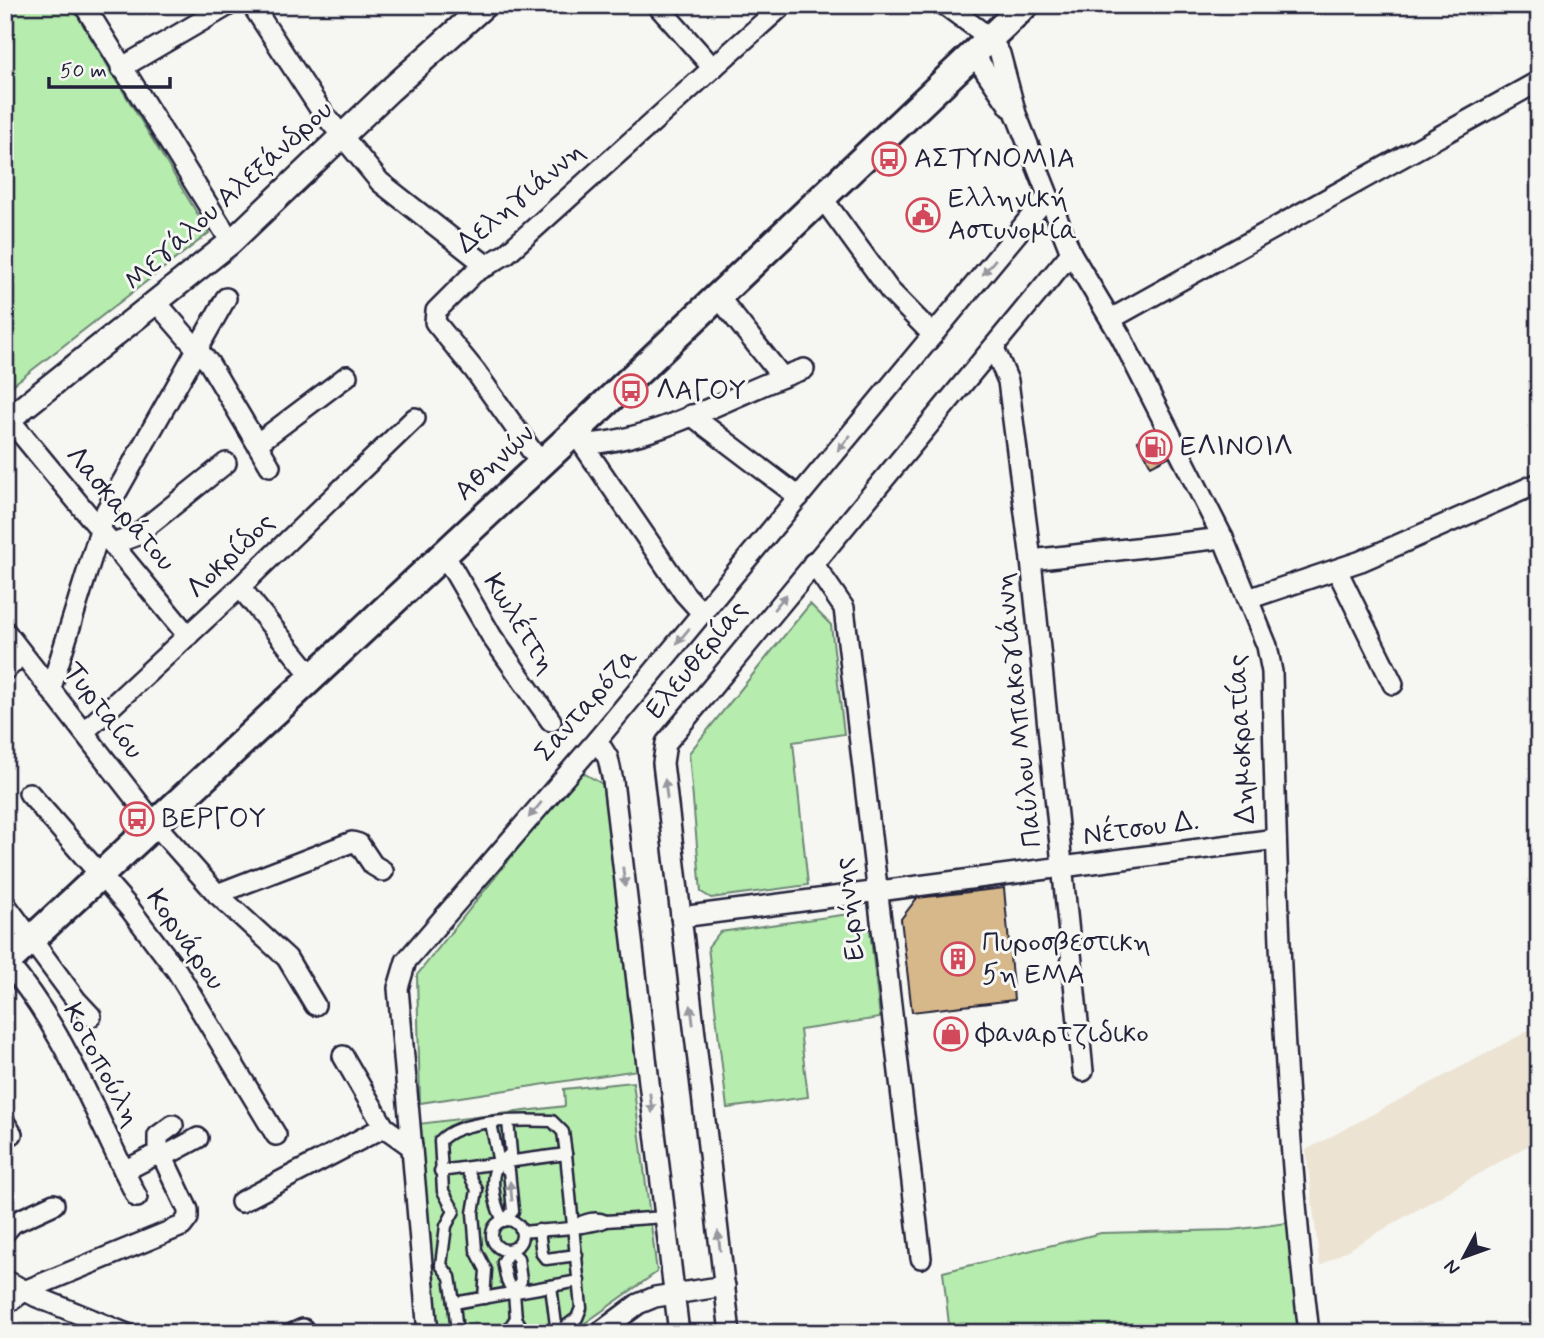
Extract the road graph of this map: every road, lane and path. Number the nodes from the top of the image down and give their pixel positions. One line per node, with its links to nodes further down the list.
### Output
1 (84, 5): 10 (street)
2 (229, 5): 10 (street)
3 (252, 5): 13 (street)
4 (657, 5): 11 (street)
5 (783, 5): 11 (street, Δεληγιάννη)
6 (945, 5): 9 (street)
7 (1024, 5): 9 (main road, Αθηνών)
8 (473, 9): 13 (street, Μεγάλου Αλεξάνδρου)
9 (982, 46): 14 (main road, Αθηνών); 15 (street, Δημοκρατίας)
10 (121, 68): 16 (street)
11 (713, 68): 18 (street, Δεληγιάννη)
12 (1539, 81): 22 (street)
13 (341, 137): 16 (street, Μεγάλου Αλεξάνδρου); 18 (street)
14 (821, 196): 19 (main road, Αθηνών); 23 (street)
15 (1048, 196): 17 (street, Δημοκρατίας); 23 (street, Σανταρόζα, one-way to 23)
16 (230, 242): 21 (street, Μεγάλου Αλεξάνδρου)
17 (1071, 253): 22 (street, Δημοκρατίας); 25 (street, Ελευθερίας)
18 (487, 266): 35 (street, Δεληγιάννη)
19 (717, 295): 28 (street); 32 (main road, Αθηνών)
20 (226, 298): 24 (street)
21 (157, 303): 24 (street); 31 (street, Μεγάλου Αλεξάνδρου)
22 (1111, 319): 40 (street, Δημοκρατίας)
23 (933, 335): 38 (street, Σανταρόζα, one-way to 38)
24 (197, 346): 33 (street); 39 (street)
25 (994, 348): 43 (street, Παύλου Μπακογιάννη); 44 (street, Ελευθερίας)
26 (804, 369): 28 (street)
27 (347, 376): 33 (street)
28 (782, 377): 29 (street)
29 (691, 415): 32 (street); 38 (street)
30 (415, 418): 46 (street, Λοκρίδος)
31 (7, 421): 39 (street, Λασκαράτου)
32 (579, 438): 35 (main road, Αθηνών); 48 (street)
33 (258, 443): 36 (street)
34 (226, 463): 41 (street)
35 (541, 464): 42 (main road, Αθηνών)
36 (270, 466)
37 (1539, 483): 45 (street)
38 (799, 497): 48 (street, Σανταρόζα)
39 (100, 528): 41 (street, Λασκαράτου); 54 (street)
40 (1223, 538): 43 (street); 47 (street, Δημοκρατίας)
41 (113, 544): 50 (street, Λασκαράτου)
42 (444, 554): 52 (main road, Αθηνών); 55 (street, Κωλέττη)
43 (1031, 560): 61 (street, Παύλου Μπακογιάννη)
44 (813, 563): 64 (street, Ειρήνης); 67 (street, Ελευθερίας, one-way to 44)
45 (1337, 570): 47 (street); 53 (street)
46 (240, 587): 50 (street, Λοκρίδος); 52 (street)
47 (1248, 599): 60 (street, Δημοκρατίας)
48 (702, 613): 57 (street, Σανταρόζα, one-way to 57)
49 (5, 631): 51 (street, Τυρταίου)
50 (188, 636): 56 (street, Λοκρίδος)
51 (37, 670): 54 (street, Τυρταίου); 56 (street)
52 (312, 676): 59 (main road, Αθηνών)
53 (1393, 684)
54 (51, 688): 56 (street, Τυρταίου)
55 (551, 721)
56 (78, 734): 59 (street, Τυρταίου)
57 (597, 740): 80 (street, Σανταρόζα, one-way to 80); 90 (street, one-way to 90)
58 (29, 793): 63 (street, Κορνάρου)
59 (155, 824): 63 (main road, Αθηνών); 65 (street, Τυρταίου)
60 (1276, 839): 61 (street, Νέτσου Δ.); 120 (street, Δημοκρατίας)
61 (1063, 867): 64 (street, Νέτσου Δ.); 73 (street, Παύλου Μπακογιάννη)
62 (383, 871): 65 (street)
63 (101, 876): 68 (main road, Αθηνών); 78 (street, Κορνάρου)
64 (876, 892): 67 (street, Νέτσου Δ.); 100 (street, Ειρήνης)
65 (217, 894): 70 (street, Τυρταίου)
66 (5, 904): 68 (street)
67 (681, 917): 104 (street, Ελευθερίας, one-way to 67)
68 (31, 941): 69 (main road, Αθηνών); 71 (street)
69 (6, 964): 85 (street, Κοτοπούλη)
70 (315, 1005)
71 (91, 1016)
72 (343, 1056): 77 (street)
73 (1083, 1071)
74 (508, 1121): 75 (lane); 81 (lane); 83 (lane)
75 (491, 1123): 83 (lane); 86 (lane)
76 (173, 1125): 82 (street)
77 (384, 1127): 80 (street); 88 (street)
78 (276, 1135)
79 (198, 1138): 82 (street)
80 (412, 1147): 113 (street, Σανταρόζα)
81 (566, 1154): 83 (lane); 92 (lane)
82 (160, 1156): 85 (street); 105 (street)
83 (499, 1163): 84 (lane); 91 (lane); 91 (lane, one-way to 83)
84 (466, 1168): 86 (lane); 97 (lane)
85 (124, 1171): 87 (street, Κοτοπούλη)
86 (440, 1171): 109 (lane)
87 (137, 1198)
88 (241, 1202)
89 (54, 1204): 94 (street)
90 (665, 1217): 92 (lane); 107 (street)
91 (504, 1220): 95 (lane); 96 (lane)
92 (575, 1226): 93 (lane); 99 (lane)
93 (539, 1230): 95 (lane); 99 (lane)
94 (5, 1232)
95 (523, 1232): 98 (lane)
96 (492, 1233): 97 (lane); 98 (lane)
97 (477, 1236): 108 (lane)
98 (510, 1250): 106 (lane); 106 (lane)
99 (577, 1255): 102 (lane)
100 (921, 1258)
101 (5, 1280): 105 (street)
102 (579, 1282): 103 (lane); 103 (lane)
103 (551, 1286): 106 (lane)
104 (725, 1286): 107 (street); 119 (street, Ελευθερίας)
105 (24, 1291): 110 (street); 112 (street)
106 (514, 1293): 108 (lane); 111 (lane)
107 (674, 1294): 117 (street); 118 (street)
108 (484, 1298): 109 (lane)
109 (454, 1303): 114 (lane)
110 (5, 1305)
111 (516, 1318): 115 (lane); 116 (lane)
112 (125, 1333)
113 (428, 1333)
114 (457, 1333)
115 (511, 1333)
116 (525, 1333)
117 (598, 1333)
118 (679, 1333)
119 (730, 1333)
120 (1309, 1333)

